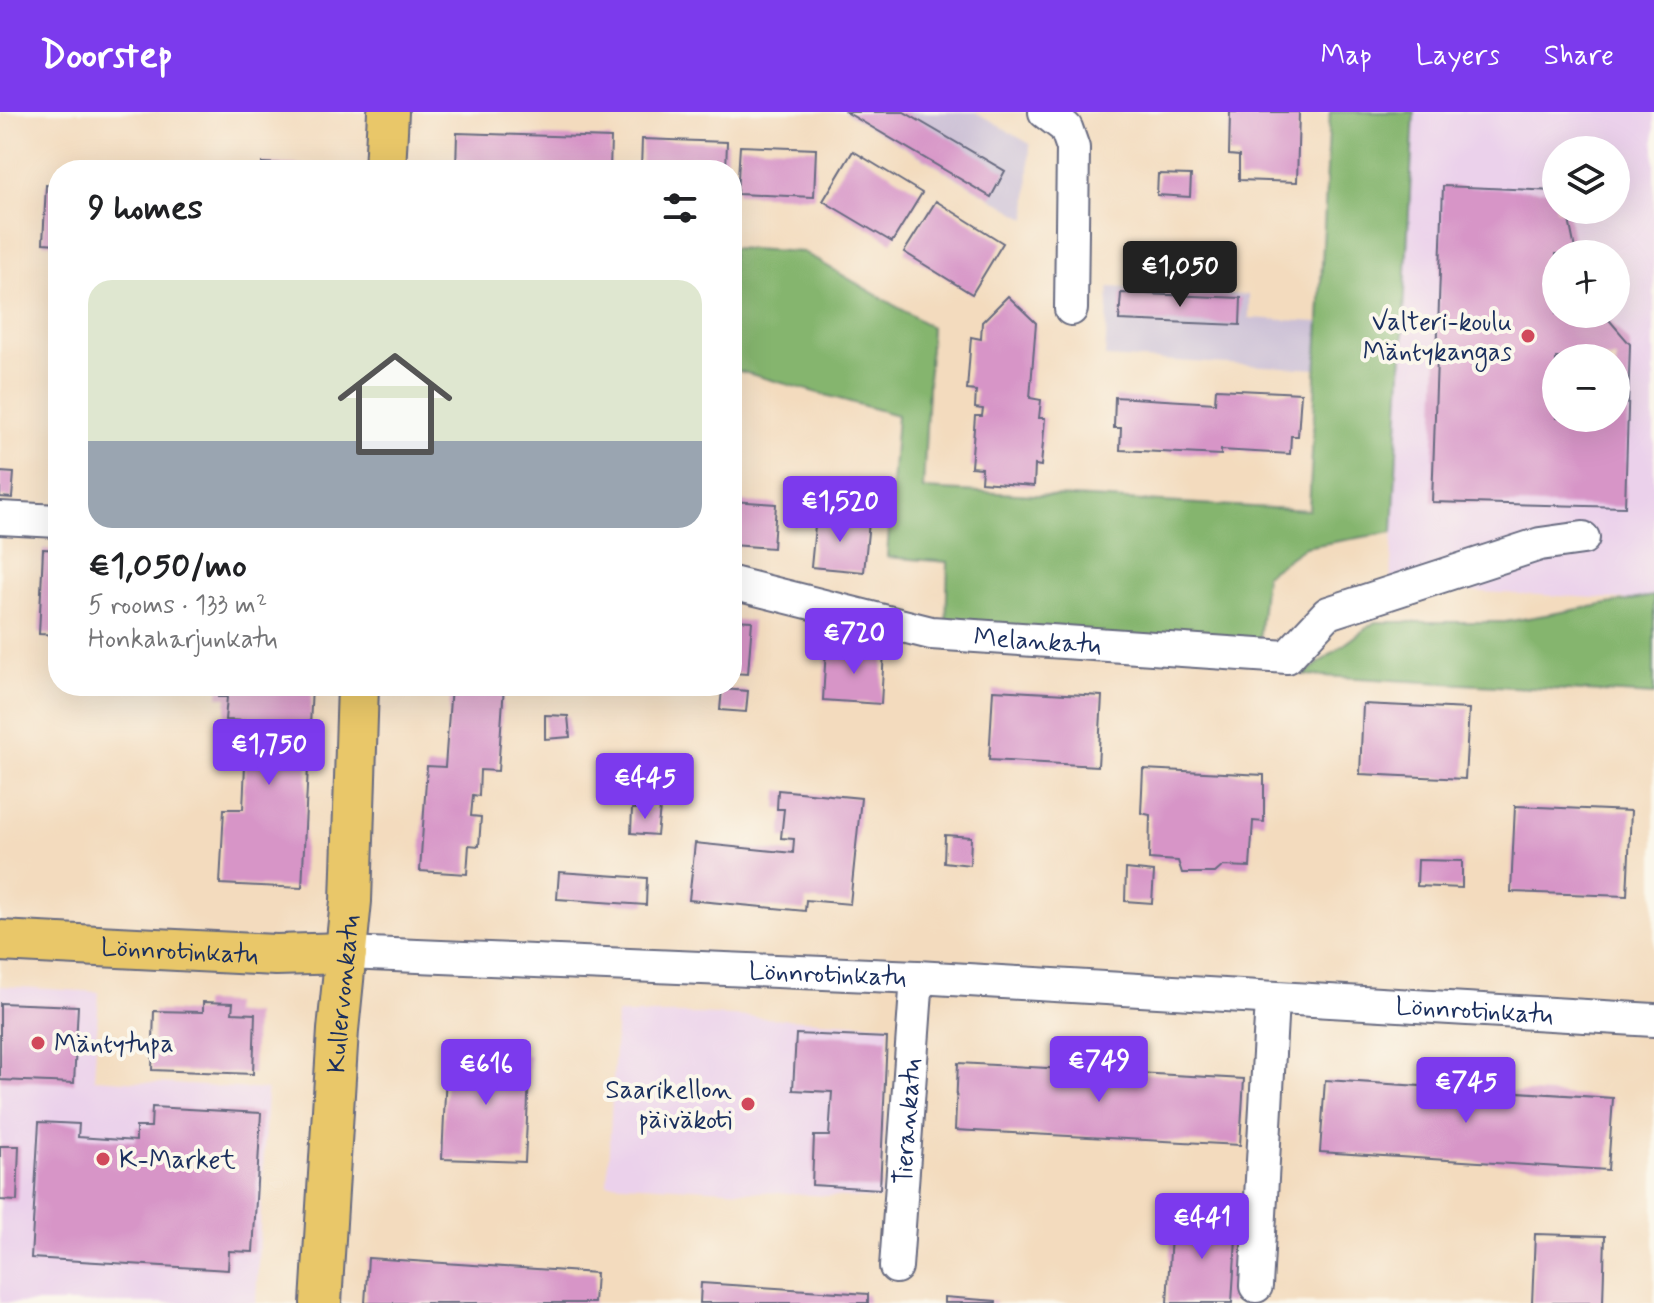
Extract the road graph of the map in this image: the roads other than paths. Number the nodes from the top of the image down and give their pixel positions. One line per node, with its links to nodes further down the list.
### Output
1 (388, 112): 3 (main road)
2 (1045, 112): 4 (street)
3 (386, 160)
4 (1071, 309)
5 (0, 518): 6 (street)
6 (48, 520)
7 (1583, 538): 8 (street, Melankatu)
8 (742, 586)
9 (358, 696): 11 (main road, Kullervonkatu)
10 (0, 941): 11 (main road, Lönnrotinkatu)
11 (346, 953): 12 (street, Lönnrotinkatu); 17 (main road, Kullervonkatu)
12 (917, 977): 13 (street, Lönnrotinkatu); 15 (street, Tierankatu)
13 (1272, 1000): 14 (street, Lönnrotinkatu); 16 (street)
14 (1654, 1020)
15 (896, 1267)
16 (1256, 1286)
17 (321, 1303)

